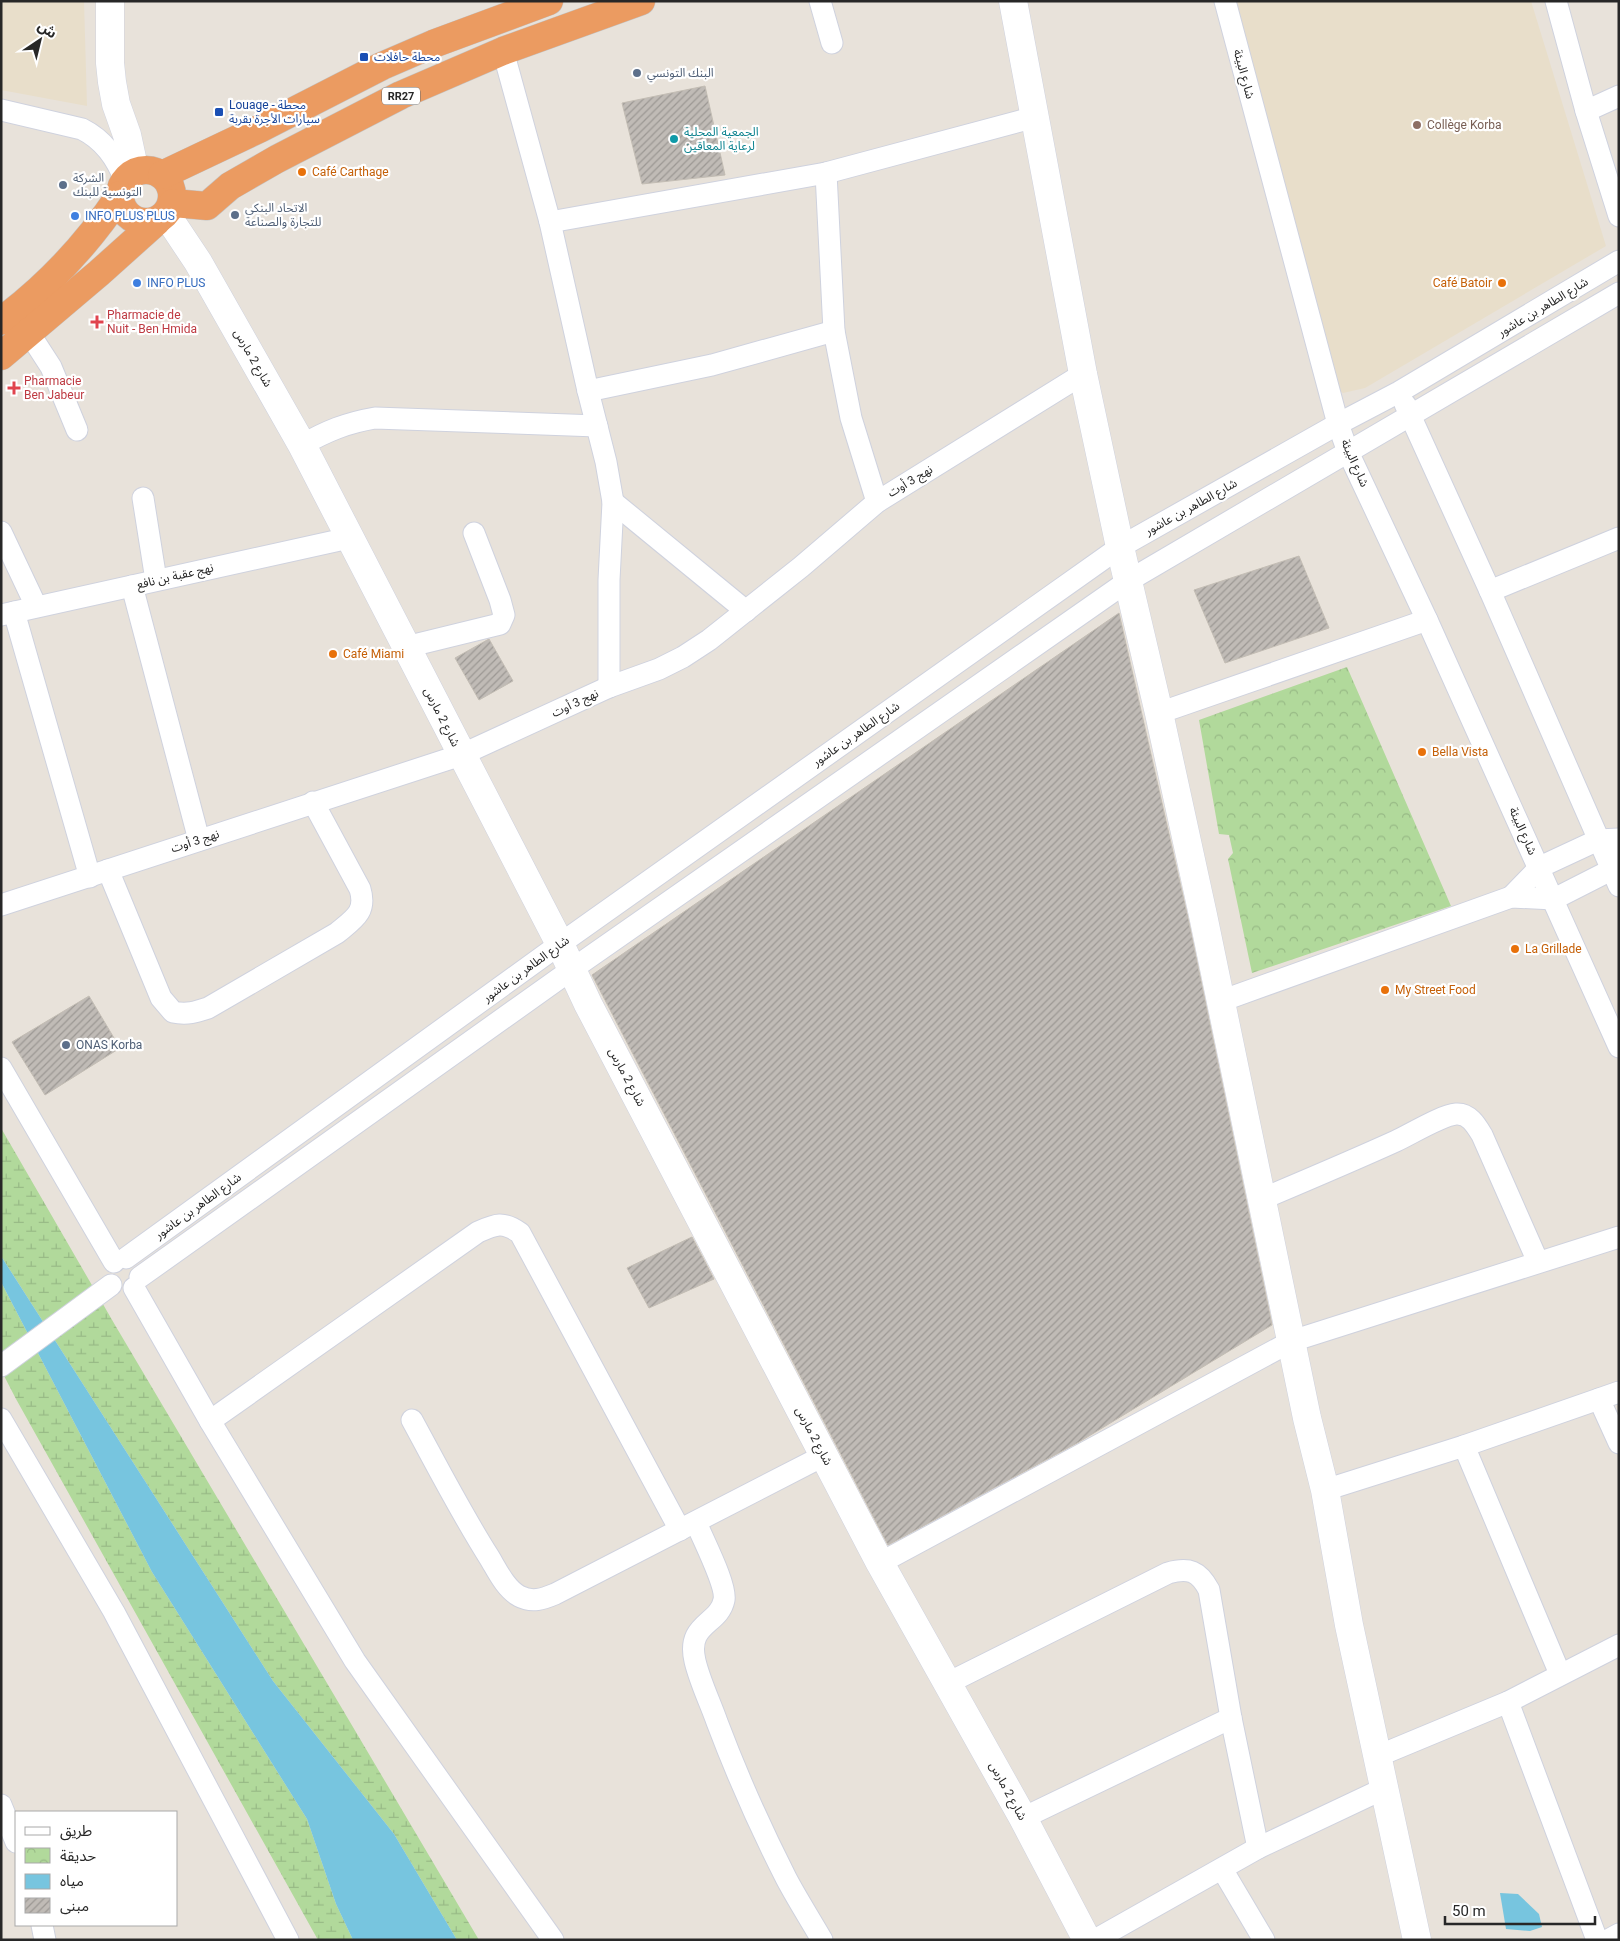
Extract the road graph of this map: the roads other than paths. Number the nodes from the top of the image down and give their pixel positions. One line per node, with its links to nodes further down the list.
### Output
1 (110, 1): 15 (street)
2 (549, 1): 15 (highway)
3 (641, 1): 9 (highway, RR27)
4 (820, 1): 8 (street)
5 (1013, 1): 13 (street)
6 (1225, 1): 29 (street, شارع البيئة)
7 (1556, 1): 12 (street)
8 (832, 43)
9 (502, 51): 16 (highway, RR27); 18 (street)
10 (1619, 96): 12 (street)
11 (1, 110): 15 (street)
12 (1586, 111): 17 (street)
13 (1035, 117): 14 (street); 25 (street)
14 (826, 172): 18 (street); 22 (street)
15 (138, 179): 16 (highway); 16 (highway, RR27); 21 (highway)
16 (165, 212): 23 (highway); 32 (street, شارع 2 مارس)
17 (1619, 216)
18 (550, 222): 26 (street)
19 (1619, 261): 27 (street, شارع الطاهر بن عاشور)
20 (1619, 293): 28 (street, شارع الطاهر بن عاشور)
21 (1, 321)
22 (834, 331): 26 (street); 36 (street)
23 (29, 333): 24 (highway); 31 (street)
24 (1, 356)
25 (1084, 374): 36 (street, نهج 3 أوت); 41 (street)
26 (588, 392): 30 (street)
27 (1399, 392): 28 (street); 29 (street, شارع الطاهر بن عاشور)
28 (1412, 416): 33 (street, شارع الطاهر بن عاشور); 45 (street)
29 (1338, 424): 33 (street, شارع البيئة); 41 (street, شارع الطاهر بن عاشور)
30 (597, 426): 32 (street); 35 (street)
31 (77, 430)
32 (302, 445): 39 (street, شارع 2 مارس)
33 (1348, 452): 43 (street, شارع الطاهر بن عاشور); 49 (street, شارع البيئة)
34 (143, 498): 42 (street)
35 (613, 502): 47 (street); 51 (street)
36 (877, 502): 47 (street, نهج 3 أوت)
37 (1, 532): 46 (street)
38 (474, 533): 50 (street)
39 (349, 538): 42 (street, نهج عقبة بن نافع); 50 (street, شارع 2 مارس)
40 (1619, 538): 45 (street)
41 (1120, 547): 43 (street); 63 (street, شارع الطاهر بن عاشور)
42 (156, 580): 44 (street, نهج عقبة بن نافع)
43 (1128, 581): 52 (street); 64 (street, شارع الطاهر بن عاشور)
44 (132, 586): 46 (street, نهج عقبة بن نافع); 55 (street)
45 (1490, 591): 56 (street)
46 (36, 606): 48 (street, نهج عقبة بن نافع)
47 (746, 611): 51 (street, نهج 3 أوت)
48 (8, 613): 59 (street)
49 (1427, 620): 52 (street); 57 (street, شارع البيئة)
50 (406, 647): 53 (street, شارع 2 مارس)
51 (609, 687): 53 (street, نهج 3 أوت)
52 (1159, 713): 65 (street)
53 (461, 755): 54 (street, نهج 3 أوت); 63 (street, شارع 2 مارس)
54 (313, 802): 55 (street, نهج 3 أوت); 59 (street)
55 (199, 840): 59 (street, نهج 3 أوت)
56 (1608, 840): 57 (street); 58 (street)
57 (1540, 867): 60 (street); 61 (street, شارع البيئة)
58 (1616, 870): 61 (street)
59 (99, 873): 62 (street, نهج 3 أوت)
60 (1511, 897): 61 (street); 65 (street)
61 (1554, 899): 66 (street, شارع البيئة)
62 (1, 905)
63 (560, 944): 64 (street, شارع 2 مارس); 70 (street, شارع الطاهر بن عاشور)
64 (572, 970): 72 (street, شارع الطاهر بن عاشور); 83 (street, شارع 2 مارس)
65 (1221, 1001): 68 (street)
66 (1619, 1046)
67 (1, 1068): 70 (street)
68 (1262, 1199): 71 (street); 74 (street)
69 (1619, 1237): 71 (street)
70 (120, 1260): 72 (street); 73 (street)
71 (1538, 1262): 74 (street)
72 (137, 1282): 73 (street); 80 (street)
73 (106, 1288): 75 (street)
74 (1292, 1341): 84 (street); 86 (street)
75 (1, 1366)
76 (1619, 1392): 77 (street)
77 (1599, 1399): 81 (street); 82 (street)
78 (1, 1419): 102 (street)
79 (412, 1420): 85 (street)
80 (210, 1421): 85 (street); 103 (street)
81 (1619, 1443)
82 (1464, 1446): 84 (street); 88 (street)
83 (825, 1455): 85 (street); 86 (street, شارع 2 مارس)
84 (1325, 1490): 92 (street)
85 (688, 1526): 104 (street)
86 (880, 1563): 89 (street, شارع 2 مارس)
87 (1619, 1645): 88 (street)
88 (1560, 1674): 90 (street)
89 (948, 1682): 91 (street); 95 (street, شارع 2 مارس)
90 (1508, 1702): 92 (street); 109 (street)
91 (1231, 1718): 95 (street); 97 (street)
92 (1378, 1756): 93 (street)
93 (1385, 1788): 97 (street); 108 (street)
94 (1, 1805): 96 (street)
95 (1023, 1818): 105 (street, شارع 2 مارس)
96 (15, 1840)
97 (1258, 1848): 98 (street)
98 (1222, 1869): 106 (street); 107 (street)
99 (42, 1926): 101 (street)
100 (1619, 1934): 110 (street)
101 (45, 1940)
102 (288, 1940)
103 (553, 1940)
104 (822, 1940)
105 (1088, 1940)
106 (1096, 1940)
107 (1264, 1940)
108 (1417, 1940)
109 (1597, 1940)
110 (1608, 1940)

